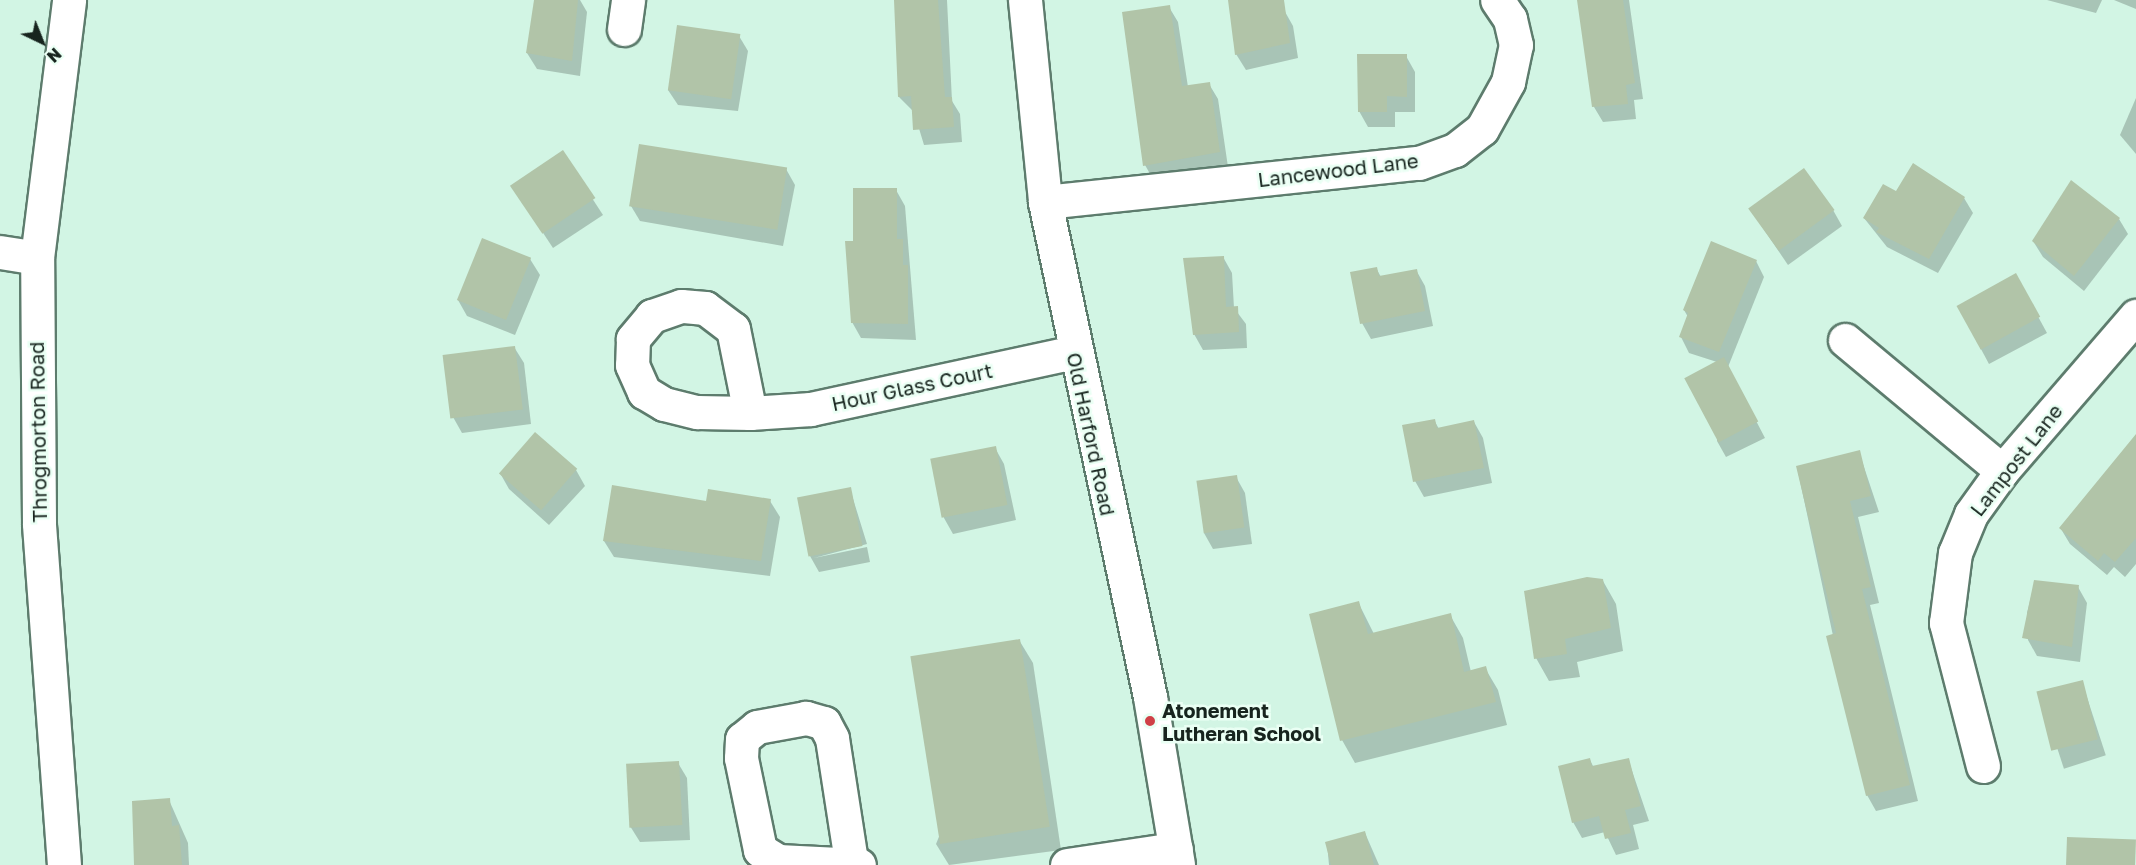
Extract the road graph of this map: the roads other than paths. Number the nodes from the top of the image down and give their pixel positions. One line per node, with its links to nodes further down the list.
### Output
1 (69, 0): 6 (street, Throgmorton Road)
2 (1025, 0): 4 (street, Old Harford Road)
3 (1497, 0): 4 (street, Lancewood Lane)
4 (1045, 202): 9 (street, Old Harford Road)
5 (0, 252): 6 (street)
6 (37, 258): 15 (street, Throgmorton Road)
7 (2136, 316): 11 (street, Lampost Lane)
8 (1845, 340): 11 (street)
9 (1074, 352): 10 (street, Hour Glass Court); 13 (street, Old Harford Road)
10 (750, 412)
11 (2002, 471): 12 (street, Lampost Lane)
12 (1983, 766)
13 (1177, 857): 16 (street)
14 (855, 863): 14 (street)
15 (64, 865)
16 (1067, 865)

